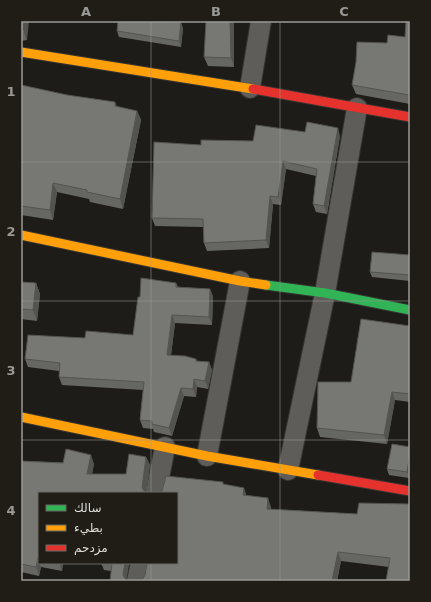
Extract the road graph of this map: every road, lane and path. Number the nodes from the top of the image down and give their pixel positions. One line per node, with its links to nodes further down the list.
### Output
1 (261, 21): 3 (street)
2 (21, 52): 3 (street)
3 (250, 88): 4 (street)
4 (357, 108): 5 (street); 8 (street)
5 (410, 117)
6 (21, 235): 7 (street)
7 (240, 281): 8 (street); 12 (street)
8 (325, 294): 9 (street); 13 (street)
9 (410, 310)
10 (21, 417): 11 (street)
11 (165, 447): 12 (street); 15 (street)
12 (207, 456): 13 (street)
13 (288, 470): 14 (street)
14 (410, 491)
15 (156, 492)
16 (141, 564): 17 (street)
17 (137, 581)

